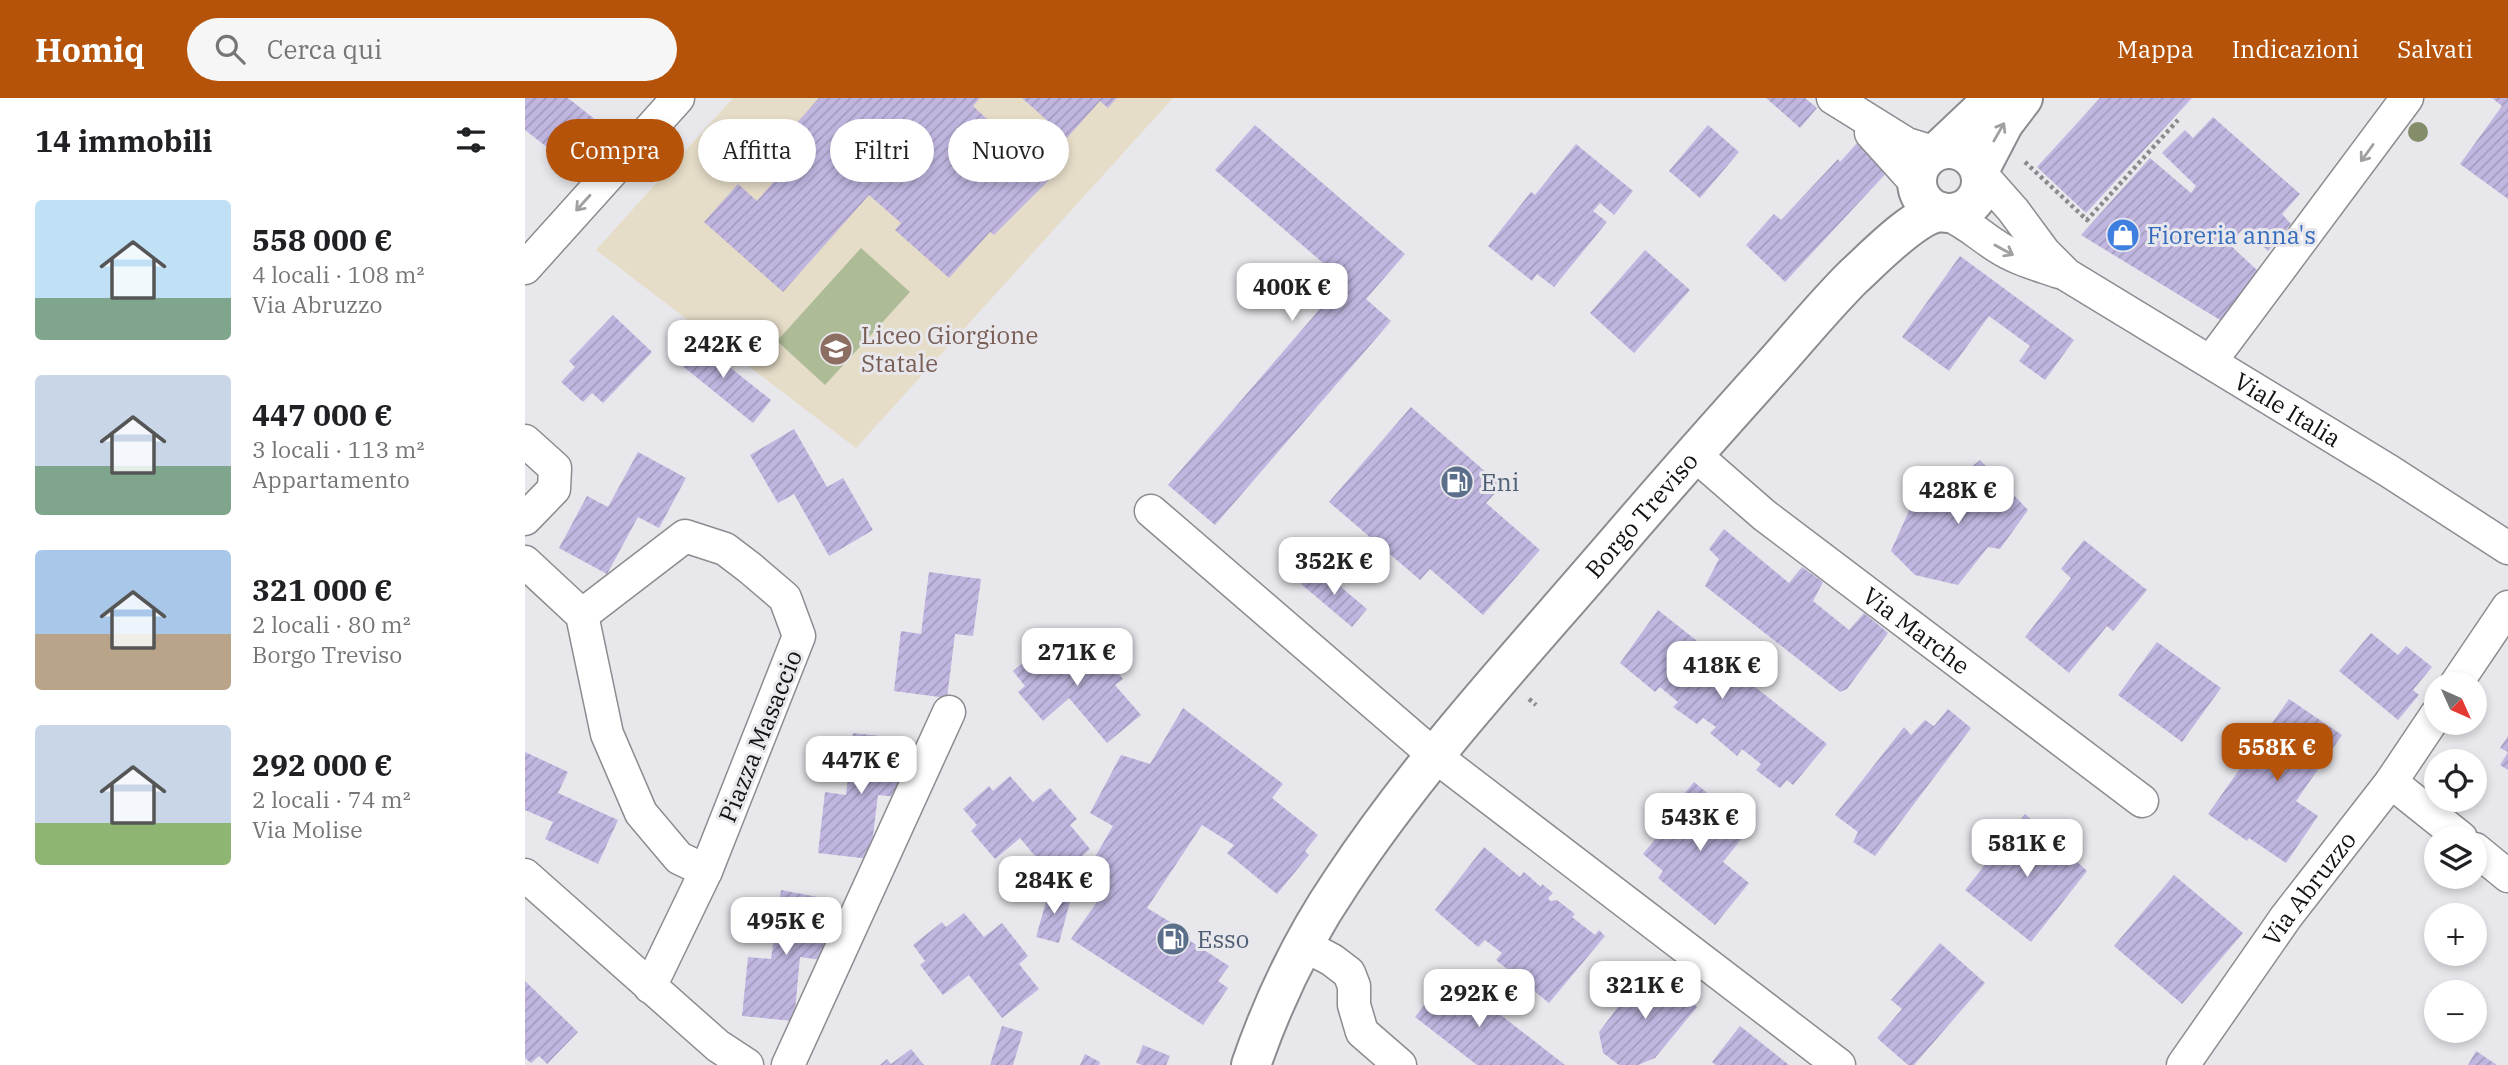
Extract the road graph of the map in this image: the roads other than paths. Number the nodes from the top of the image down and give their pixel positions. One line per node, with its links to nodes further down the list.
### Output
1 (678, 98): 8 (street, one-way to 8)
2 (1994, 98): 7 (street, Borgo Treviso)
3 (2023, 98): 6 (street, one-way to 3)
4 (2407, 98): 10 (street, one-way to 10)
5 (1840, 103): 7 (street, Viale Italia)
6 (1981, 172): 7 (street); 7 (street); 9 (street, Viale Italia)
7 (1933, 183): 9 (street, Viale Italia, one-way to 9); 12 (street, Borgo Treviso)
8 (525, 268)
9 (2067, 275): 10 (street, Viale Italia)
10 (2211, 361): 15 (street, Viale Italia)
11 (525, 441): 14 (street)
12 (1694, 454): 22 (street, Borgo Treviso); 24 (street, Via Marche)
13 (1151, 511): 22 (street)
14 (525, 519)
15 (2508, 548)
16 (525, 562): 18 (street)
17 (2508, 607): 19 (street)
18 (582, 615): 27 (street); 27 (street, Piazza Masaccio)
19 (2464, 672)
20 (949, 712): 33 (street)
21 (2424, 733): 23 (street, Via Abruzzo)
22 (1435, 756): 30 (street, Borgo Treviso); 36 (street)
23 (2391, 782): 25 (street); 37 (street, Via Abruzzo)
24 (2142, 801)
25 (2446, 826)
26 (2487, 859): 29 (street)
27 (706, 871): 31 (street, Piazza Masaccio)
28 (525, 875): 31 (street)
29 (2508, 876)
30 (1304, 945): 34 (street, Borgo Treviso); 35 (street)
31 (650, 986): 32 (street)
32 (747, 1065)
33 (788, 1065)
34 (1251, 1065)
35 (1400, 1065)
36 (1839, 1065)
37 (2183, 1065)

